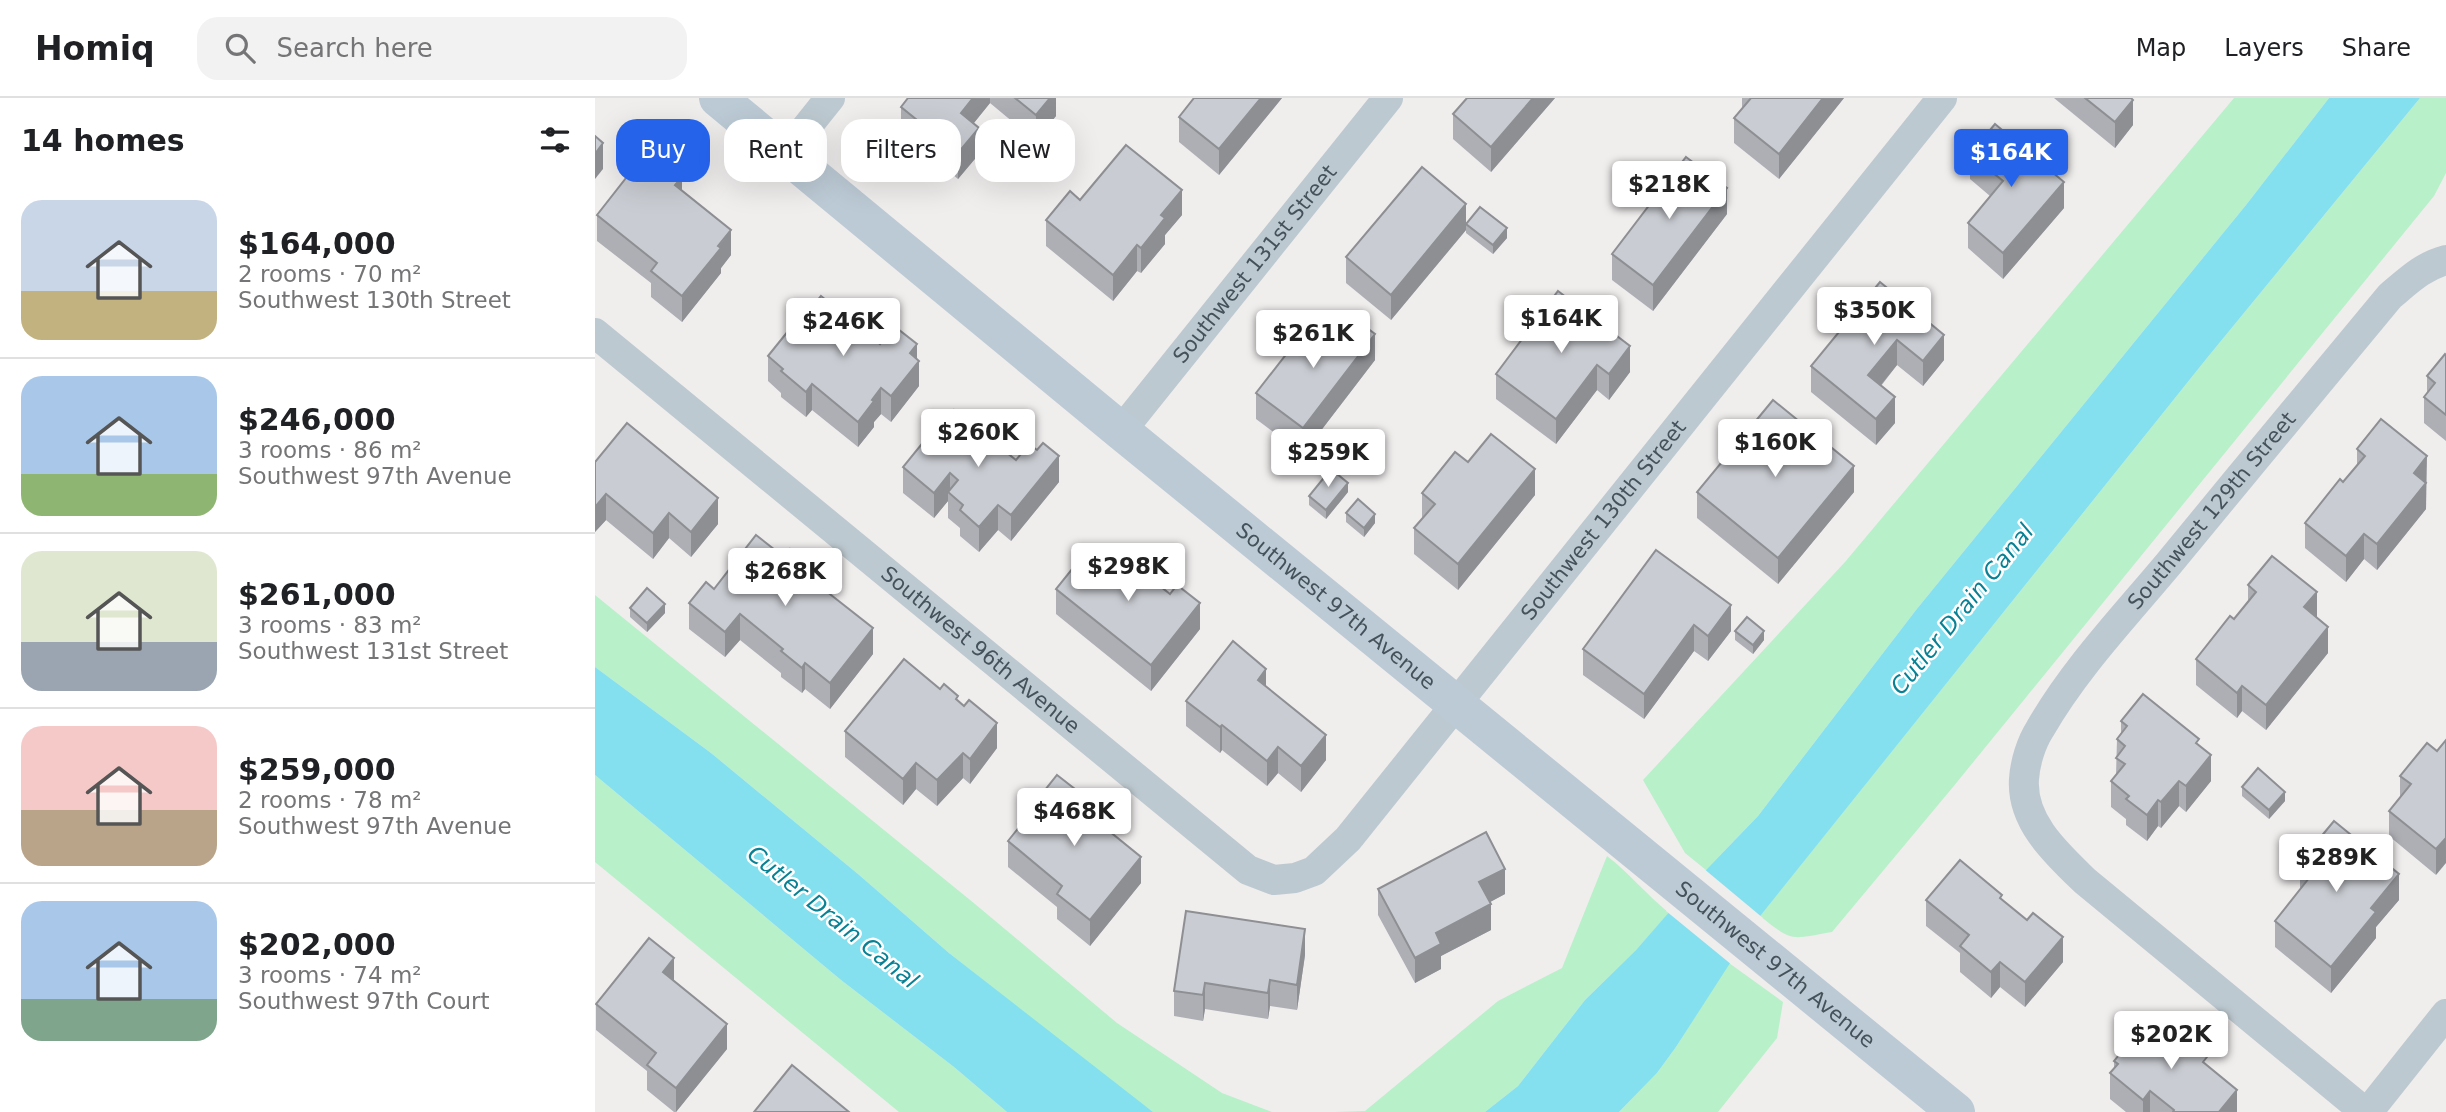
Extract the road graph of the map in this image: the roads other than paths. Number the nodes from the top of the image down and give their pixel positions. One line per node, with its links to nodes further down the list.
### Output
1 (719, 98): 5 (street, Southwest 97th Avenue)
2 (830, 98): 6 (street)
3 (1388, 98): 10 (street, Southwest 131st Street)
4 (1942, 98): 11 (street, Southwest 130th Street)
5 (745, 119)
6 (813, 119)
7 (821, 182): 10 (street, Southwest 97th Avenue)
8 (2439, 262): 15 (street, Southwest 129th Street)
9 (595, 333): 12 (street, Southwest 96th Avenue)
10 (1121, 431): 11 (street, Southwest 97th Avenue)
11 (1456, 703): 12 (street, Southwest 130th Street); 14 (street, Southwest 97th Avenue)
12 (1274, 880)
13 (2446, 1014): 15 (street)
14 (1956, 1112)
15 (2366, 1112)

